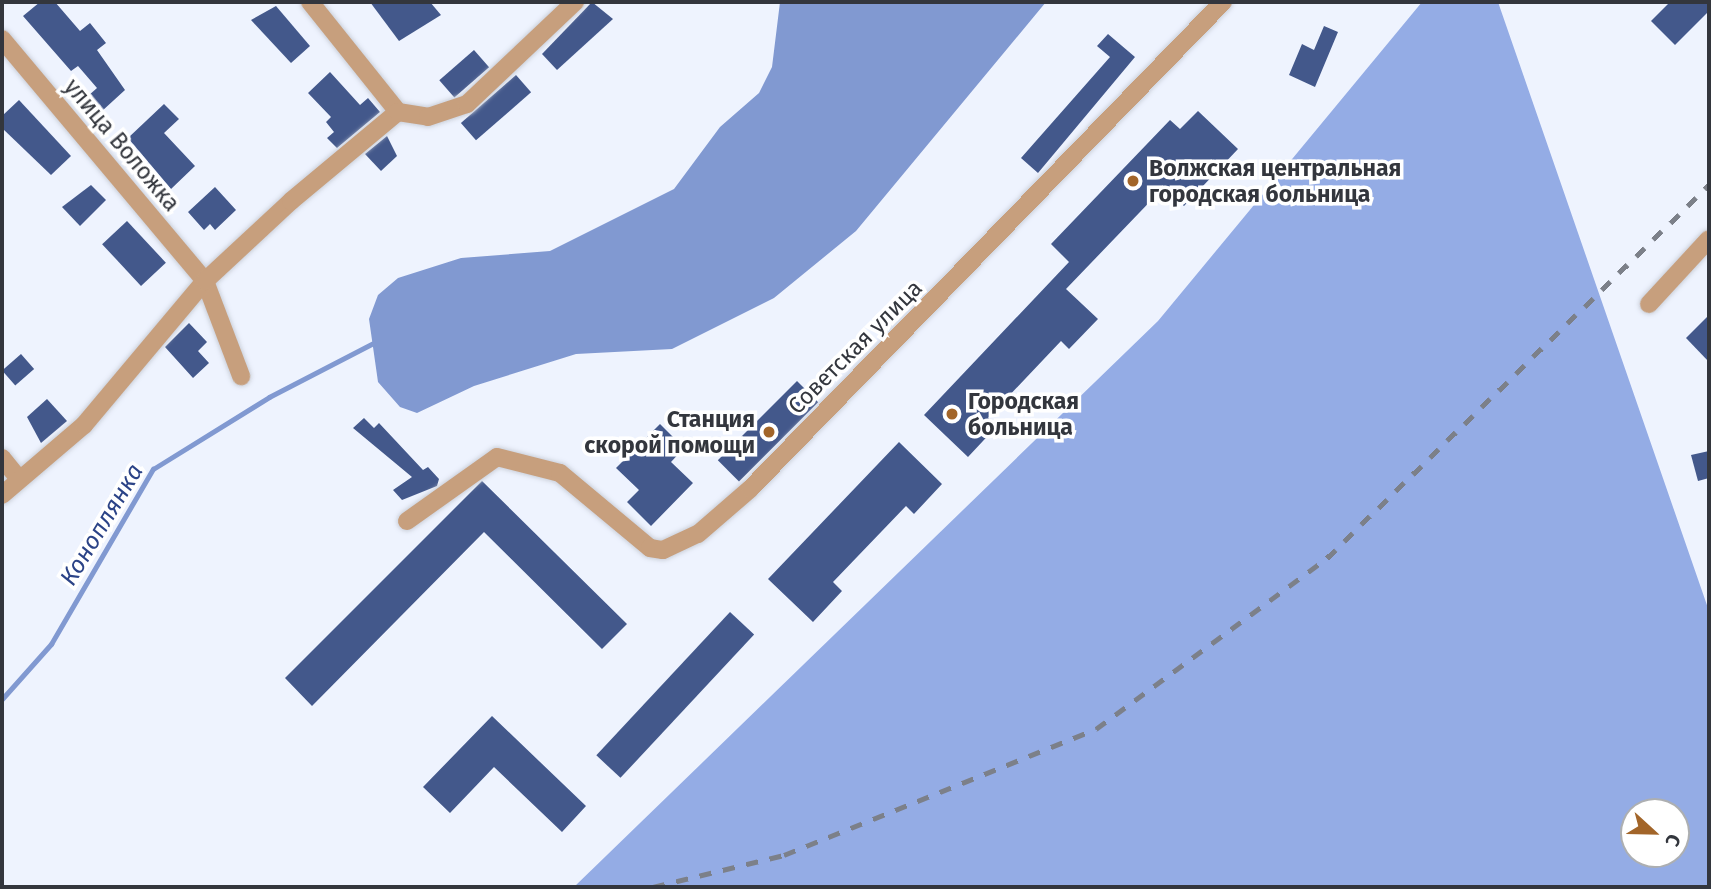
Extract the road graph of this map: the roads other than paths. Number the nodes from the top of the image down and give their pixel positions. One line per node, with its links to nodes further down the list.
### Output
1 (310, 2): 5 (street)
2 (575, 2): 5 (street)
3 (1223, 2): 13 (street, Советская улица)
4 (2, 39): 7 (street, улица Воложка)
5 (398, 112): 7 (street)
6 (1709, 239): 8 (street)
7 (205, 281): 9 (street); 11 (street)
8 (1649, 304)
9 (241, 376)
10 (2, 458): 11 (street)
11 (19, 478): 12 (street)
12 (2, 495)
13 (407, 521)

